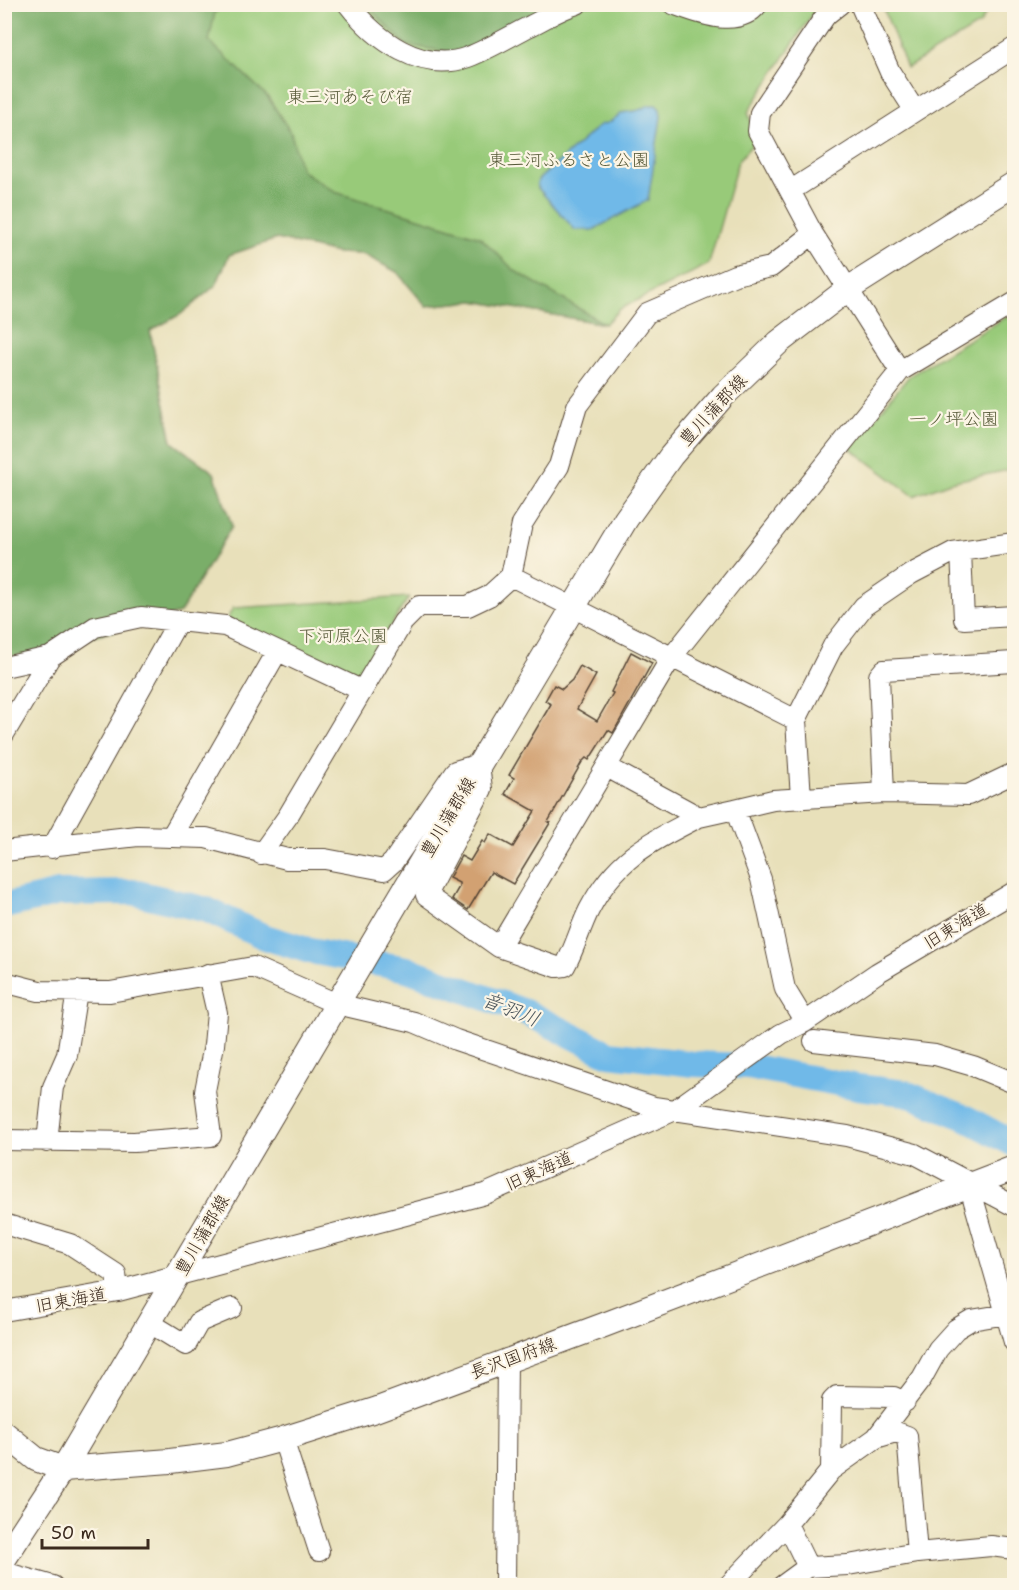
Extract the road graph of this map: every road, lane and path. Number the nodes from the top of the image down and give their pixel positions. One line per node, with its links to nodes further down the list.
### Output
1 (348, 4): 2 (street)
2 (577, 4)
3 (673, 4): 4 (street)
4 (758, 4)
5 (840, 4): 10 (street)
6 (860, 4): 8 (street)
7 (1014, 48): 8 (street)
8 (915, 111): 10 (street)
9 (1014, 184): 12 (main road, 豊川蒲郡線)
10 (790, 191): 11 (street)
11 (813, 234): 12 (street); 17 (street)
12 (848, 289): 14 (street); 18 (main road, 豊川蒲郡線)
13 (1014, 303): 14 (street)
14 (900, 372): 23 (street)
15 (1014, 543): 16 (street)
16 (961, 551): 19 (street); 27 (street)
17 (511, 576): 18 (street); 26 (street)
18 (573, 608): 23 (street); 29 (main road, 豊川蒲郡線)
19 (1014, 616)
20 (178, 621): 21 (street); 22 (street); 37 (street)
21 (277, 652): 26 (street); 36 (street)
22 (50, 657): 25 (street); 28 (street)
23 (671, 658): 27 (street); 30 (street)
24 (1014, 662): 32 (street)
25 (4, 667)
26 (361, 690): 39 (street)
27 (796, 720): 33 (street)
28 (4, 734)
29 (479, 764): 39 (street); 41 (street); 45 (main road, 豊川蒲郡線)
30 (607, 767): 35 (street); 41 (street)
31 (1014, 774): 32 (street)
32 (884, 793): 33 (street)
33 (801, 798): 34 (street)
34 (735, 809): 35 (street); 46 (street)
35 (699, 817): 41 (street)
36 (171, 837): 37 (street); 39 (street)
37 (52, 848): 38 (street)
38 (4, 851)
39 (261, 854)
40 (1014, 892): 46 (street, 旧東海道)
41 (499, 947)
42 (208, 974): 44 (street); 45 (street); 51 (street)
43 (4, 982): 44 (street)
44 (77, 991): 51 (street)
45 (339, 1000): 49 (street); 56 (main road, 豊川蒲郡線)
46 (806, 1022): 49 (street, 旧東海道)
47 (814, 1041): 48 (street)
48 (1014, 1083)
49 (680, 1107): 53 (street); 56 (street, 旧東海道)
50 (4, 1140): 51 (street)
51 (47, 1142)
52 (1014, 1168): 53 (main road, 長沢国府線)
53 (976, 1182): 54 (street); 60 (street); 63 (main road, 長沢国府線)
54 (1014, 1206)
55 (4, 1224): 57 (street)
56 (178, 1277): 57 (street, 旧東海道); 61 (main road, 豊川蒲郡線)
57 (118, 1291): 59 (street, 旧東海道)
58 (232, 1308): 61 (street)
59 (4, 1311)
60 (1007, 1314): 62 (street); 64 (street)
61 (150, 1323): 68 (main road, 豊川蒲郡線)
62 (1014, 1342)
63 (507, 1359): 67 (main road, 長沢国府線); 78 (street)
64 (905, 1402): 66 (street); 69 (street)
65 (4, 1433): 68 (main road, 長沢国府線)
66 (876, 1438): 69 (street); 73 (street)
67 (284, 1439): 68 (main road, 長沢国府線); 72 (street)
68 (63, 1469): 74 (main road, 豊川蒲郡線)
69 (831, 1470): 70 (street)
70 (787, 1524): 75 (street); 79 (street)
71 (1014, 1549): 73 (street)
72 (319, 1551)
73 (917, 1553): 75 (street)
74 (4, 1559)
75 (808, 1567): 80 (street)
76 (4, 1572): 77 (street)
77 (53, 1586)
78 (505, 1586)
79 (728, 1586)
80 (782, 1586)

